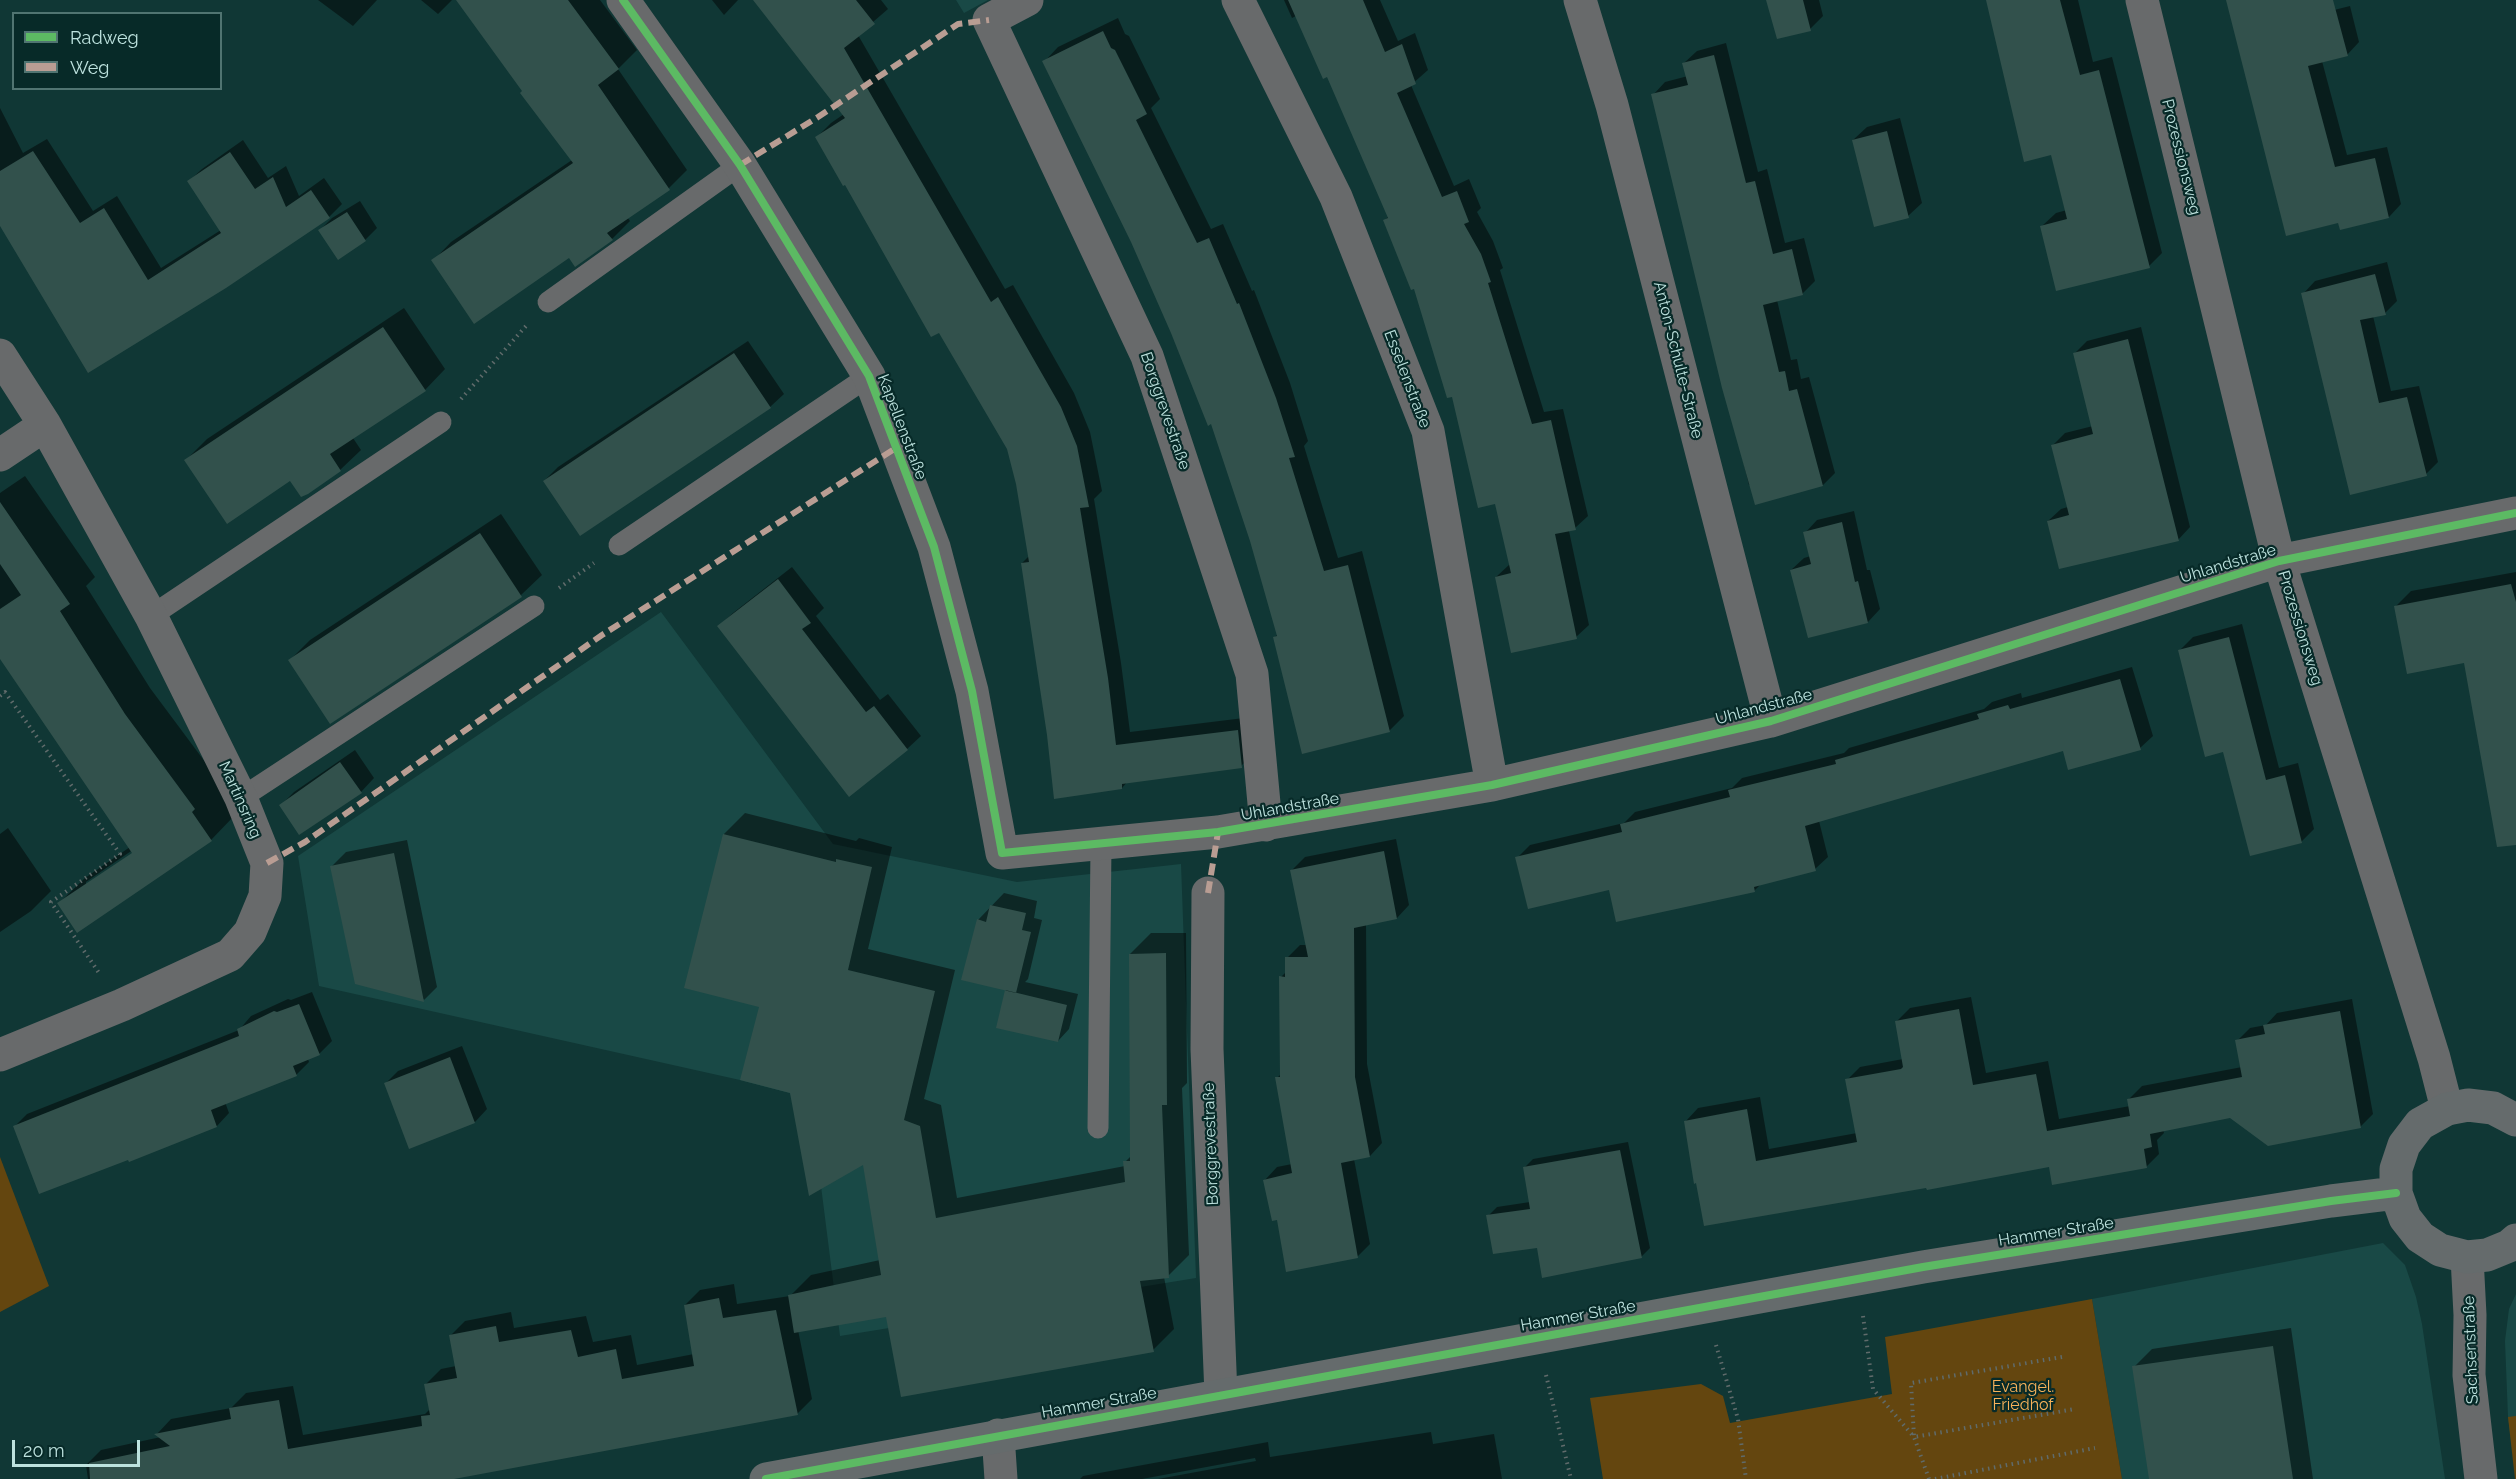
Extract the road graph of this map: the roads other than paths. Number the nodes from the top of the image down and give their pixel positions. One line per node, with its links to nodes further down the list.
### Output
1 (623, 0): 6 (street, Kapellenstraße)
2 (1027, 0): 21 (street, Borggrevestraße)
3 (1238, 0): 19 (street, Esselenstraße)
4 (1580, 0): 18 (street, Anton-Schulte-Straße)
5 (2142, 0): 15 (street, Prozessionsweg)
6 (740, 165): 7 (lane); 9 (street, Kapellenstraße)
7 (548, 302)
8 (0, 355): 11 (street, Martinsring)
9 (869, 376): 14 (lane); 23 (street, Kapellenstraße)
10 (441, 422): 17 (lane)
11 (45, 425): 12 (street); 17 (street, Martinsring)
12 (0, 455)
13 (2516, 513): 15 (street, Uhlandstraße)
14 (619, 545)
15 (2279, 561): 18 (street, Uhlandstraße); 26 (street, Prozessionsweg)
16 (534, 606): 20 (lane)
17 (151, 616): 20 (street, Martinsring)
18 (1771, 721): 19 (street, Uhlandstraße)
19 (1492, 785): 21 (street, Uhlandstraße)
20 (241, 798): 25 (street, Martinsring)
21 (1266, 825): 22 (street, Uhlandstraße)
22 (1101, 845): 23 (street, Uhlandstraße); 28 (lane)
23 (1002, 853)
24 (1208, 893): 32 (street, Borggrevestraße)
25 (0, 1055)
26 (2447, 1109): 27 (main road); 29 (main road)
27 (2516, 1120)
28 (1098, 1128)
29 (2396, 1193): 31 (main road); 32 (main road, Hammer Straße)
30 (2516, 1240): 31 (main road)
31 (2467, 1257): 36 (street, Sachsenstraße)
32 (1221, 1395): 33 (main road, Hammer Straße)
33 (998, 1436): 34 (main road, Hammer Straße); 35 (street)
34 (766, 1479)
35 (1001, 1479)
36 (2481, 1479)

